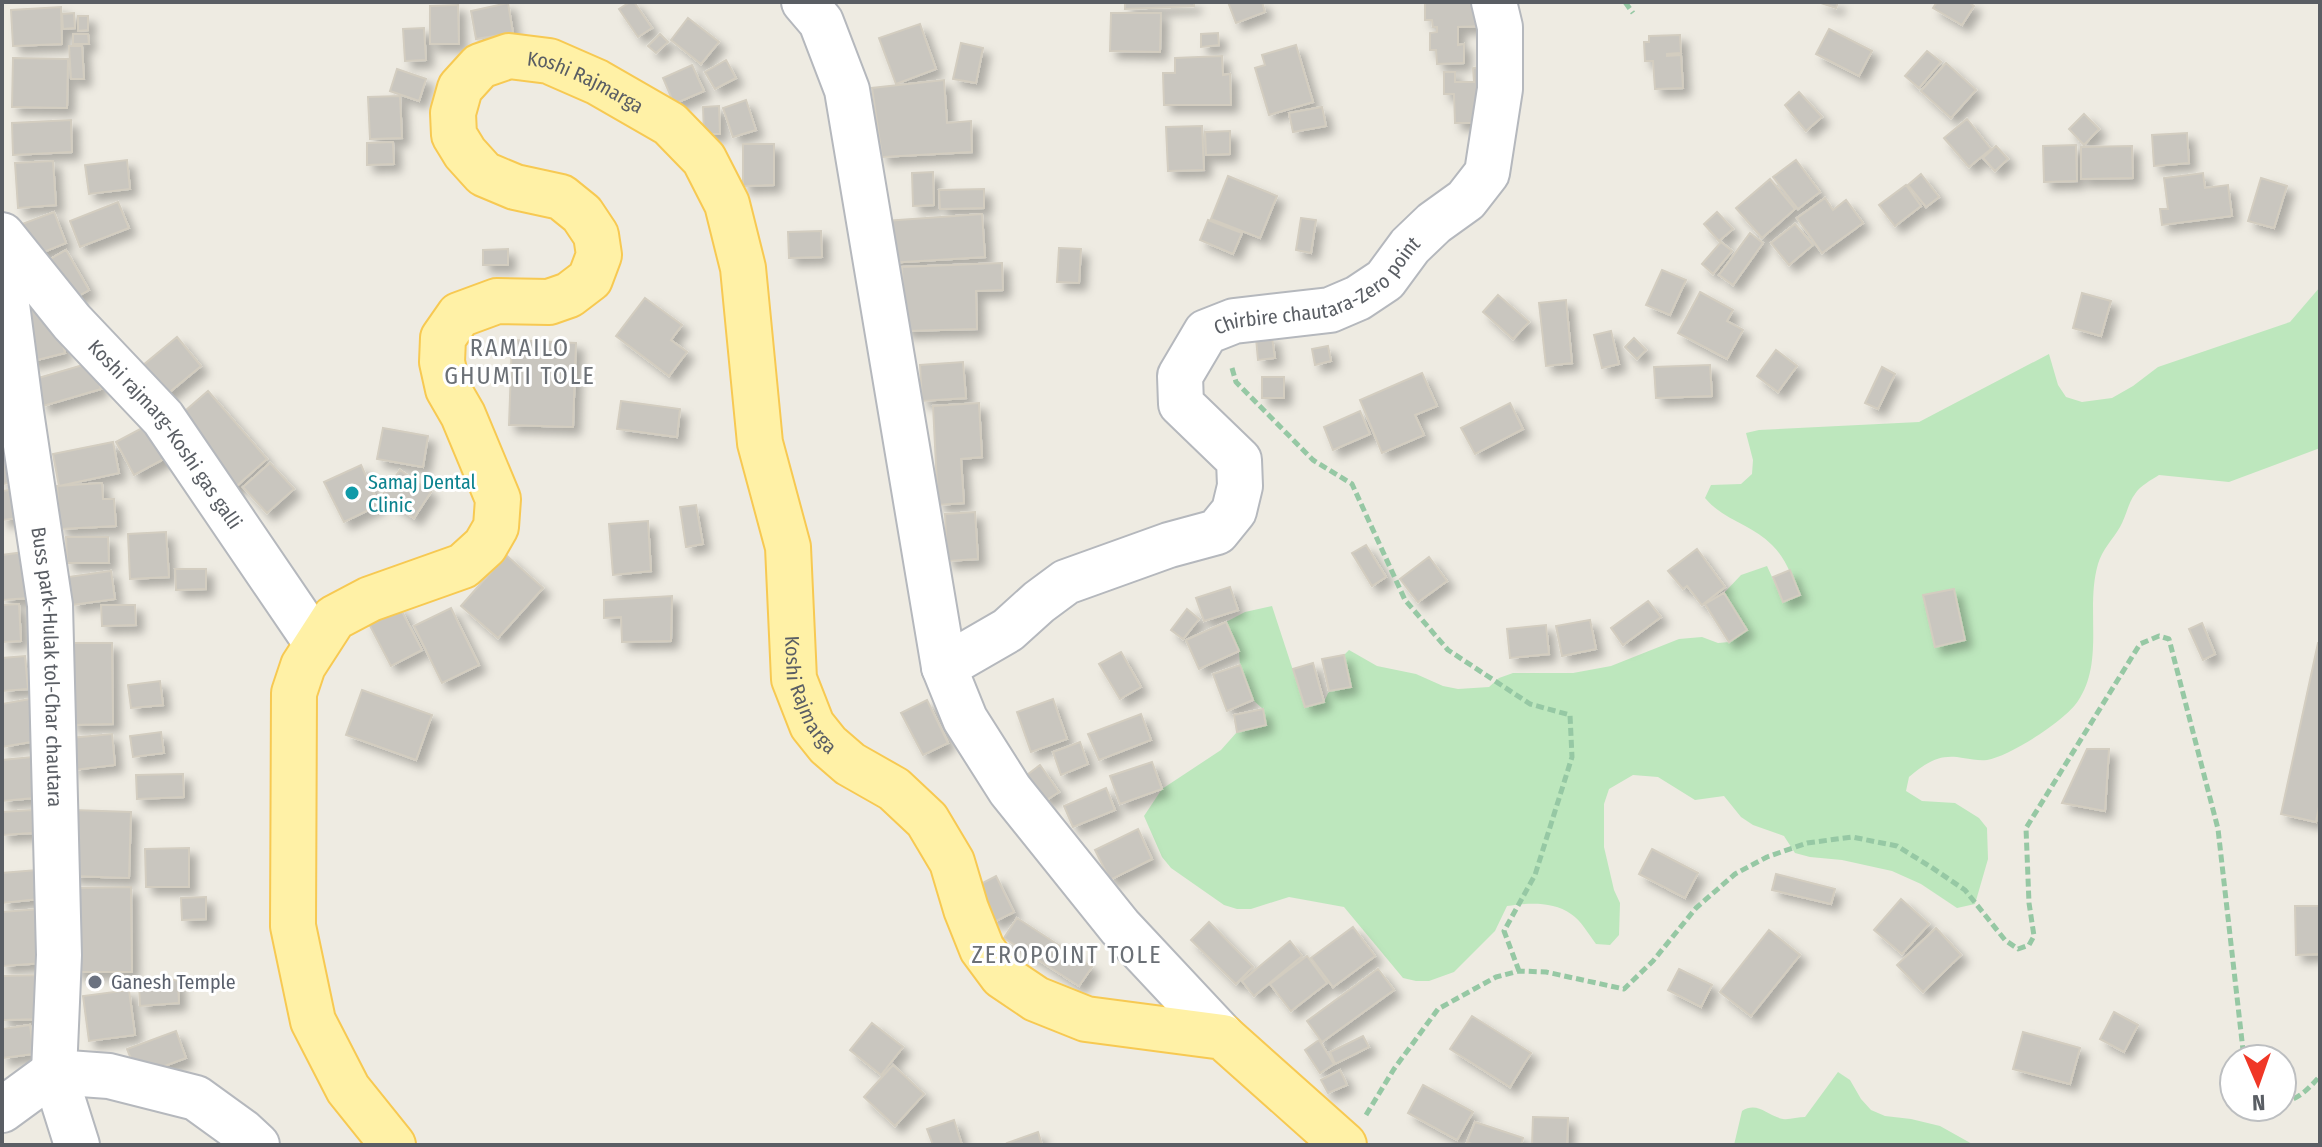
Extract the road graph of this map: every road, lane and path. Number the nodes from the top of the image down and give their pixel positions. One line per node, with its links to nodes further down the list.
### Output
1 (804, 2): 9 (street)
2 (1494, 2): 7 (street, Chirbire chautara-Zero point)
3 (1625, 2): 4 (path)
4 (1633, 13)
5 (2, 235): 8 (street, Koshi rajmarg-Koshi gas galli)
6 (2, 266): 13 (street, Buss park-Hulak tol-Char chautara)
7 (1206, 332): 9 (street, Chirbire chautara-Zero point); 10 (path)
8 (316, 643): 11 (main road, Koshi Rajmarga); 20 (main road, Koshi Rajmarga)
9 (944, 667): 11 (street)
10 (1519, 971): 12 (path); 17 (path)
11 (1223, 1037): 17 (main road)
12 (2242, 1043)
13 (54, 1072): 16 (street); 18 (street, Buss park-Hulak tol-Char chautara); 19 (street)
14 (2320, 1076): 15 (path)
15 (2298, 1096)
16 (2, 1110)
17 (1353, 1132)
18 (77, 1145)
19 (257, 1145)
20 (393, 1145)

